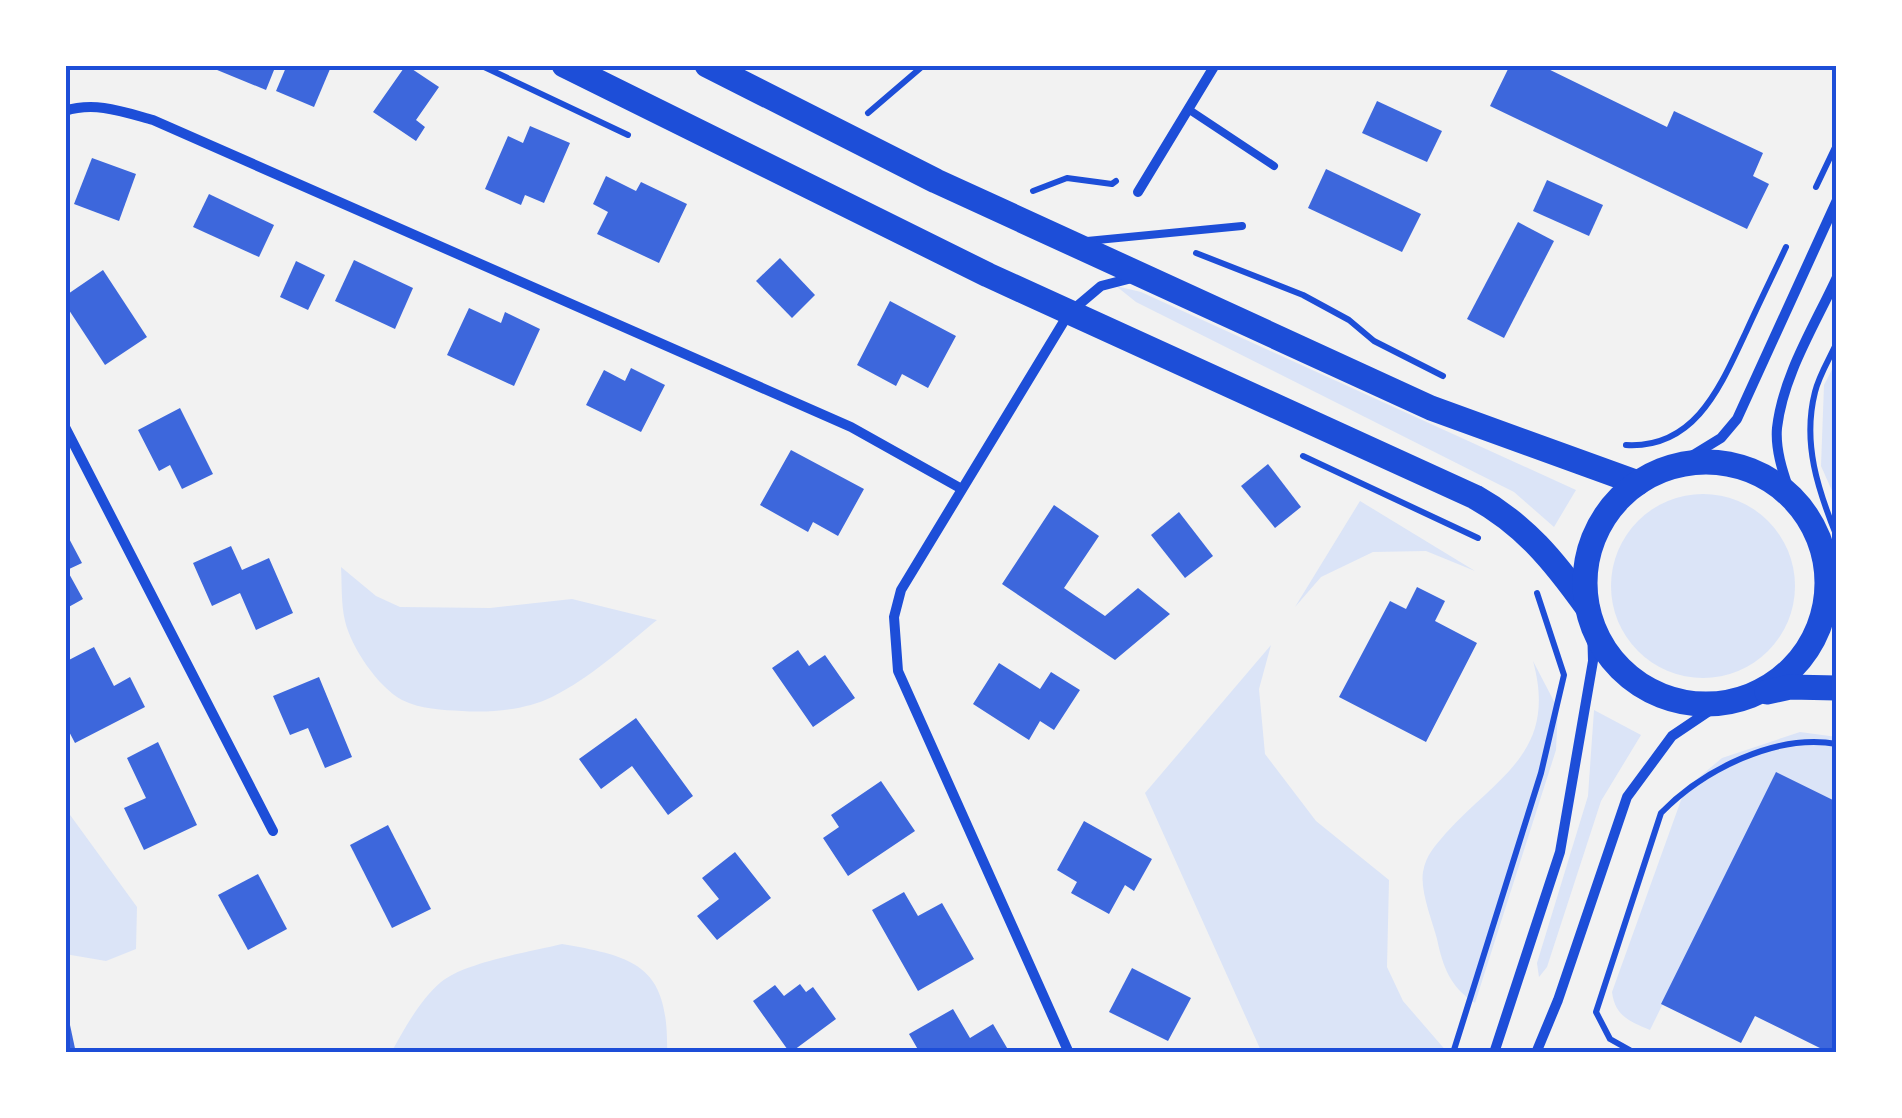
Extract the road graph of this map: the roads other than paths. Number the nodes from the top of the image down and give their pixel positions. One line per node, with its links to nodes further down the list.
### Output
1 (564, 65): 13 (highway)
2 (707, 65): 10 (highway)
3 (1215, 65): 4 (street)
4 (1188, 109): 6 (lane); 7 (street)
5 (65, 110): 17 (street)
6 (1274, 166)
7 (1138, 192)
8 (1837, 200): 15 (street)
9 (1242, 226): 10 (lane)
10 (1072, 243): 11 (highway)
11 (1144, 275): 13 (street); 16 (highway)
12 (1837, 277): 18 (street)
13 (1069, 312): 17 (street); 20 (highway)
14 (65, 426): 24 (street)
15 (1677, 465): 16 (highway); 18 (highway)
16 (1638, 482): 20 (highway)
17 (960, 488): 25 (street)
18 (1792, 496): 19 (highway)
19 (1833, 555): 22 (highway)
20 (1590, 615): 23 (highway); 26 (street)
21 (1837, 688): 22 (highway)
22 (1752, 695): 23 (highway)
23 (1721, 703): 27 (street)
24 (273, 832)
25 (1069, 1053)
26 (1494, 1053)
27 (1536, 1053)

